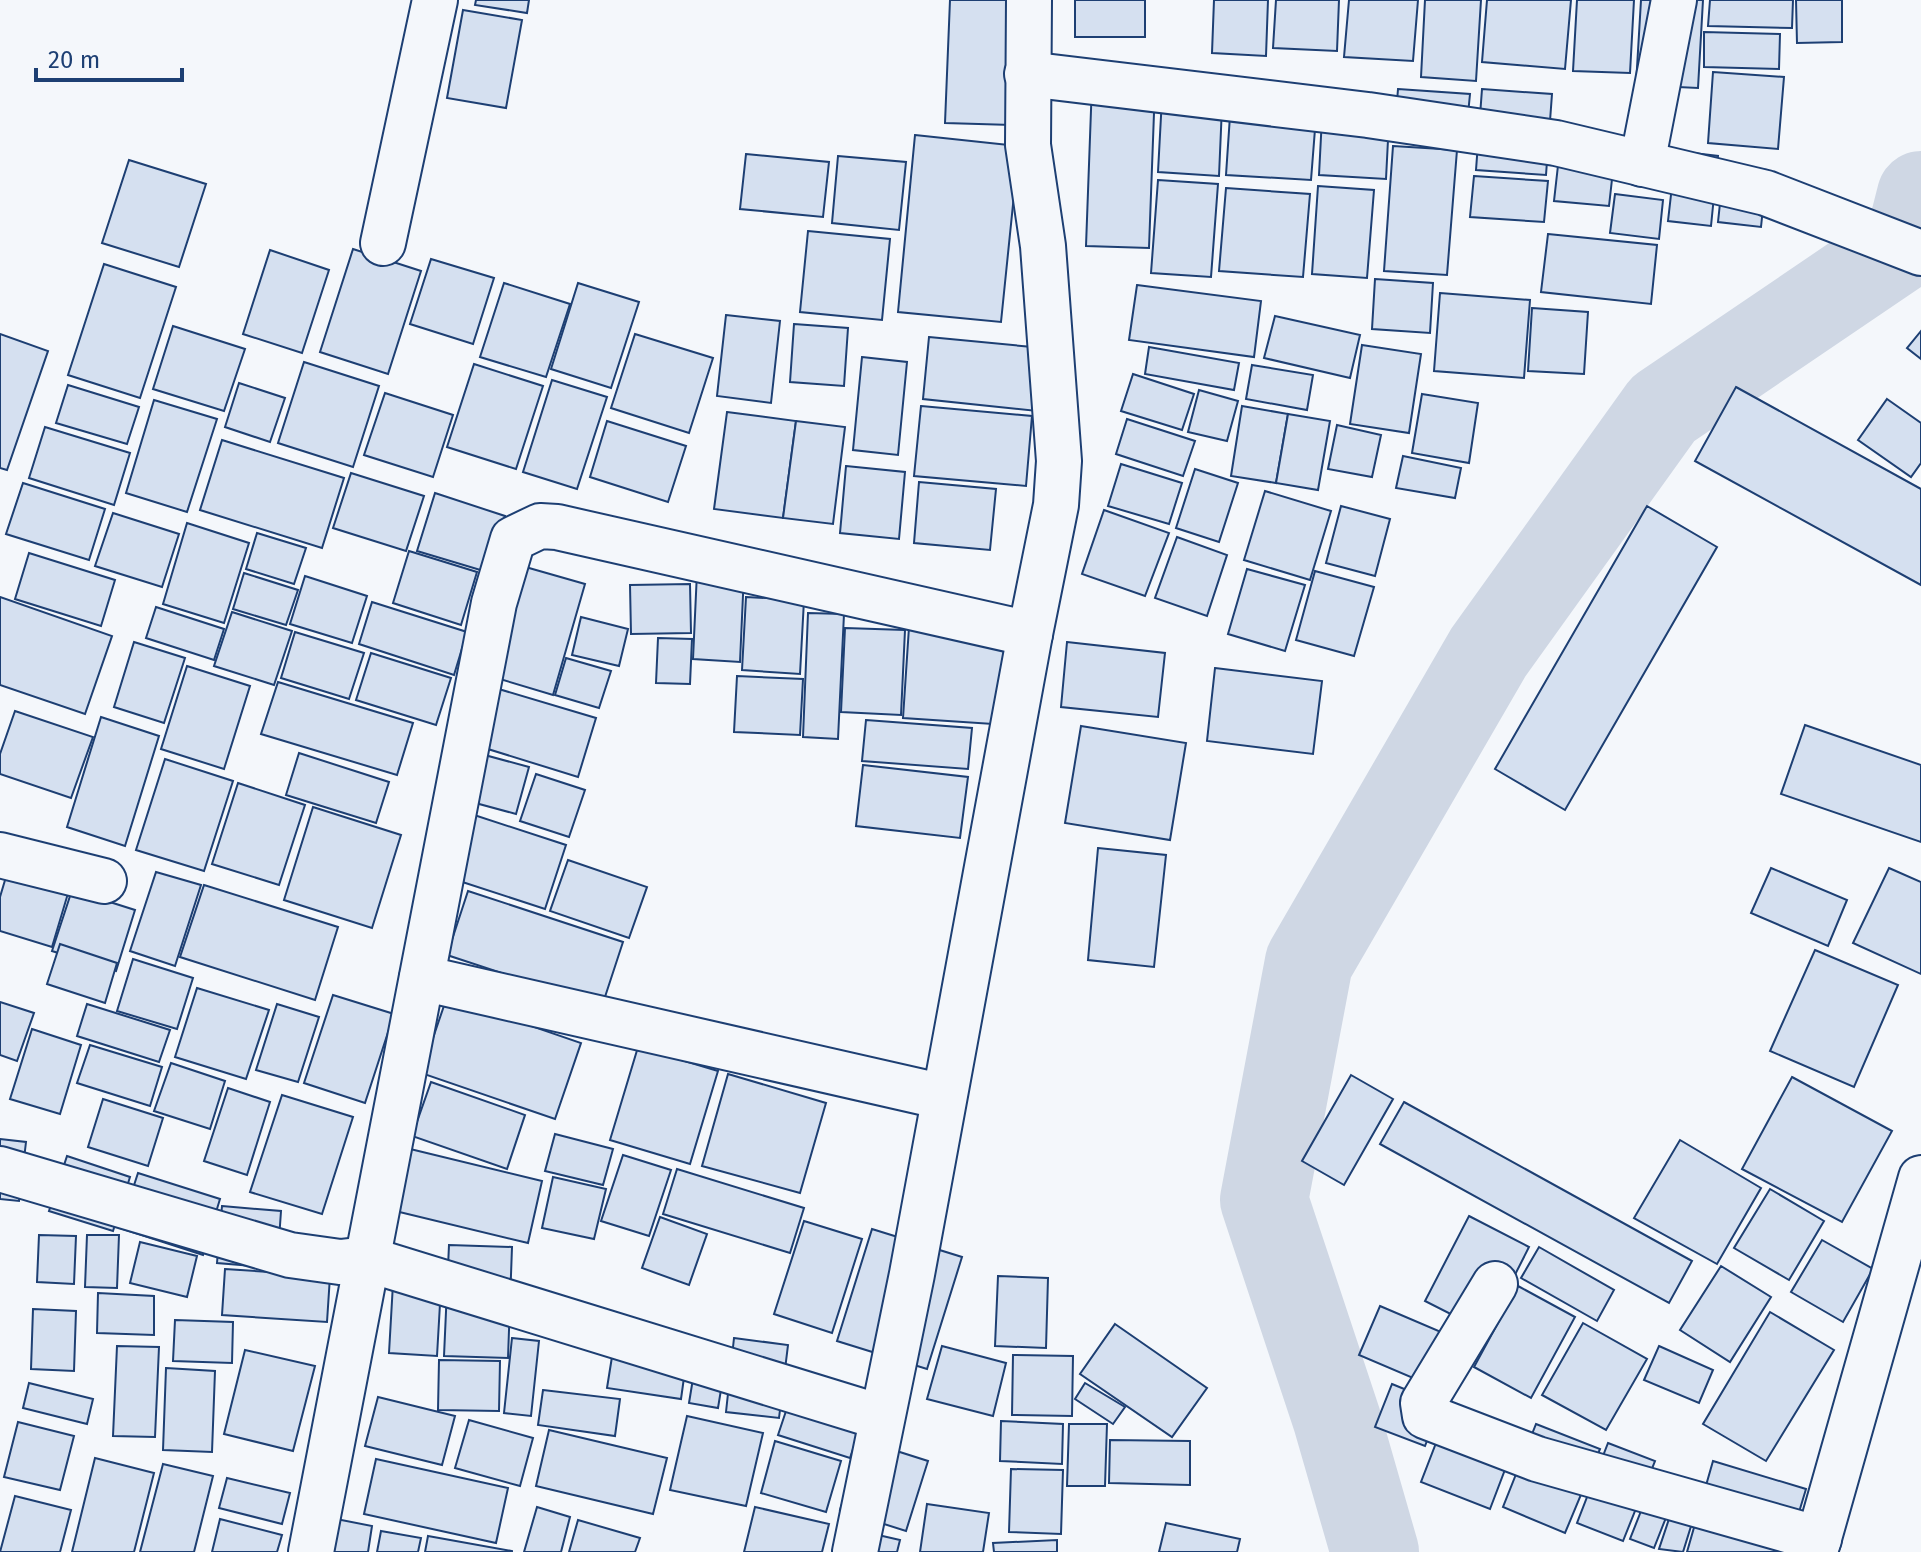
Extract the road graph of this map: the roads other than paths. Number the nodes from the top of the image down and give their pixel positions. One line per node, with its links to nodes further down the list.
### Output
1 (435, 0): 6 (street)
2 (1029, 0): 4 (street)
3 (1674, 0): 5 (street)
4 (1027, 74): 5 (street); 8 (street)
5 (1642, 164): 7 (street)
6 (383, 243)
7 (1921, 253)
8 (1030, 634): 11 (street); 12 (street)
9 (0, 855): 10 (street)
10 (104, 881)
11 (422, 978): 12 (street); 15 (street)
12 (944, 1097): 17 (street)
13 (0, 1169): 15 (street)
14 (1918, 1199): 18 (street)
15 (367, 1259): 17 (street); 19 (street)
16 (1495, 1284): 18 (street)
17 (880, 1417): 20 (street)
18 (1817, 1545)
19 (311, 1552)
20 (855, 1552)

